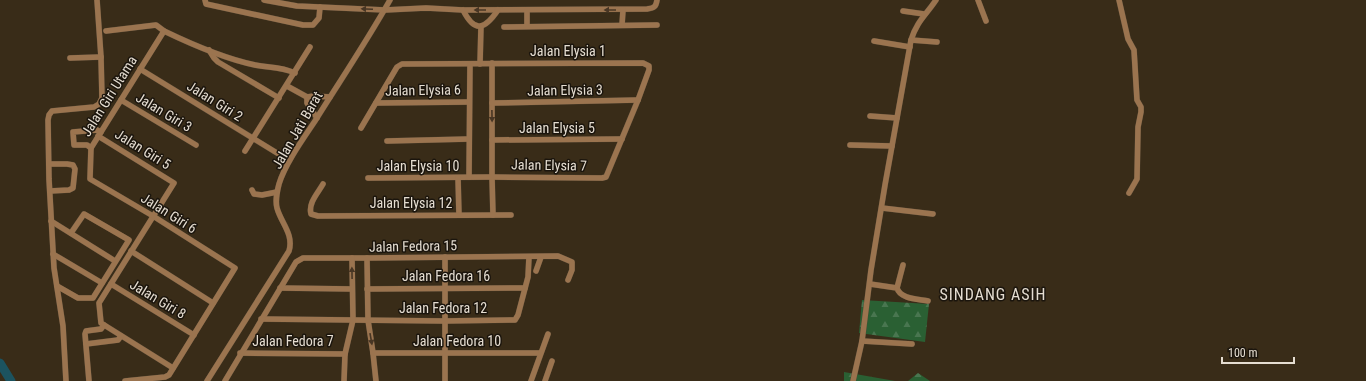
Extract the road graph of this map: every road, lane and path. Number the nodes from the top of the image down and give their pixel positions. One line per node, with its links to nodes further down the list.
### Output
1 (98, 0): 31 (street)
2 (205, 0): 9 (street)
3 (264, 0): 9 (street)
4 (390, 0): 10 (street, Jalan Jati Barat)
5 (657, 0): 14 (street)
6 (936, 0): 16 (street)
7 (978, 0): 17 (street)
8 (1119, 0): 73 (street)
9 (320, 7): 10 (street, one-way to 9)
10 (384, 10): 11 (street); 40 (street, Jalan Jati Barat)
11 (463, 10): 12 (street, one-way to 11); 20 (street)
12 (498, 10): 13 (street); 20 (street)
13 (527, 10): 14 (street, one-way to 13); 21 (street)
14 (623, 10): 18 (street)
15 (903, 11): 16 (street)
16 (924, 14): 25 (street)
17 (986, 21)
18 (622, 25): 19 (street); 21 (street)
19 (657, 25)
20 (481, 26): 35 (street)
21 (527, 26): 22 (street)
22 (504, 27)
23 (106, 31): 24 (street)
24 (164, 31): 30 (street); 36 (street, Jalan Giri Utama)
25 (911, 40): 27 (street); 29 (street)
26 (874, 42): 29 (street)
27 (937, 42)
28 (310, 47): 37 (street)
29 (910, 48): 49 (street)
30 (209, 50): 37 (street); 41 (street)
31 (101, 57): 32 (street); 63 (street)
32 (70, 58)
33 (492, 63): 35 (street, Jalan Elysia 1); 43 (street, Jalan Elysia 1); 46 (street)
34 (470, 64): 35 (street, Jalan Elysia 1); 44 (street, Jalan Elysia 1); 45 (street)
35 (480, 64)
36 (140, 69): 42 (street, Jalan Giri Utama); 52 (street, Jalan Giri 2)
37 (295, 73): 38 (street)
38 (286, 86): 39 (street); 41 (street)
39 (307, 97): 40 (street); 48 (street)
40 (330, 97): 48 (street, Jalan Jati Barat)
41 (279, 98): 52 (street)
42 (121, 100): 51 (street, Jalan Giri Utama); 57 (street, Jalan Giri 3)
43 (638, 100): 46 (street, Jalan Elysia 3); 54 (street)
44 (376, 102): 45 (street, Jalan Elysia 6); 50 (street)
45 (469, 102): 53 (street)
46 (492, 103): 55 (street, one-way to 55)
47 (870, 116): 49 (street)
48 (317, 118): 72 (street, Jalan Jati Barat)
49 (897, 118): 59 (street)
50 (361, 128)
51 (100, 134): 60 (street, Jalan Giri Utama); 60 (street); 79 (street, Jalan Giri 5)
52 (253, 138): 61 (street); 62 (street, Jalan Giri 2)
53 (469, 139): 56 (street); 64 (street)
54 (622, 139): 55 (street, Jalan Elysia 5); 65 (street, Jalan Elysia 7)
55 (492, 140): 65 (street)
56 (387, 141)
57 (196, 145)
58 (850, 145): 59 (street)
59 (892, 146): 74 (street)
60 (91, 148): 68 (street, Jalan Giri Utama)
61 (245, 151)
62 (277, 153)
63 (49, 164): 71 (street); 71 (street)
64 (469, 177): 65 (street, Jalan Elysia 7); 67 (street, Jalan Elysia 10)
65 (492, 177): 77 (street)
66 (368, 178): 67 (street, Jalan Elysia 10)
67 (458, 178): 76 (street)
68 (90, 179): 79 (street, Jalan Giri 6)
69 (323, 184): 76 (street, Jalan Elysia 12)
70 (252, 190): 72 (street)
71 (50, 191): 80 (street)
72 (277, 192): 126 (street, Jalan Jati Barat)
73 (1129, 193)
74 (882, 208): 75 (street); 95 (street)
75 (933, 214)
76 (459, 215): 77 (street, Jalan Elysia 12)
77 (494, 215): 78 (street, Jalan Elysia 12)
78 (511, 215)
79 (153, 216): 82 (street); 104 (street, Jalan Giri 6)
80 (51, 221): 81 (street); 83 (street)
81 (71, 233): 89 (street); 89 (street)
82 (131, 252): 94 (street); 104 (street)
83 (53, 254): 93 (street); 96 (street)
84 (445, 257): 85 (street, Jalan Fedora 15); 88 (street, Jalan Fedora 15); 102 (street)
85 (529, 257): 86 (street, Jalan Fedora 15); 98 (street)
86 (541, 257): 91 (street); 92 (street, Jalan Fedora 15)
87 (352, 258): 88 (street, Jalan Fedora 15); 97 (street, Jalan Fedora 15); 100 (street, one-way to 87)
88 (367, 258): 101 (street)
89 (115, 262): 93 (street)
90 (903, 265): 99 (street)
91 (536, 271)
92 (568, 280)
93 (102, 283): 96 (street)
94 (111, 284): 109 (street); 110 (street, Jalan Giri 8)
95 (870, 284): 99 (street); 113 (street)
96 (56, 286): 123 (street)
97 (280, 288): 100 (street); 105 (street)
98 (525, 288): 102 (street, Jalan Fedora 16); 108 (street, Jalan Fedora 12)
99 (898, 288): 103 (street)
100 (352, 289): 106 (street)
101 (368, 289): 102 (street, Jalan Fedora 16); 107 (street)
102 (445, 289): 108 (street)
103 (928, 301)
104 (213, 302): 110 (street)
105 (261, 319): 106 (street, Jalan Fedora 12); 116 (street)
106 (353, 320): 107 (street, Jalan Fedora 12); 120 (street)
107 (368, 320): 108 (street, Jalan Fedora 12); 117 (street, one-way to 117)
108 (444, 320): 118 (street)
109 (102, 324): 112 (street); 114 (street)
110 (194, 334): 122 (street)
111 (548, 334): 119 (street)
112 (121, 336): 114 (street); 122 (street)
113 (862, 341): 115 (street); 133 (street)
114 (86, 344): 124 (street)
115 (912, 344)
116 (240, 353): 120 (street, Jalan Fedora 7); 127 (street)
117 (373, 353): 118 (street, Jalan Fedora 10); 129 (street)
118 (445, 353): 119 (street, Jalan Fedora 10); 130 (street)
119 (540, 353): 131 (street)
120 (345, 354): 128 (street)
121 (552, 361): 132 (street)
122 (173, 368): 125 (street)
123 (66, 381)
124 (89, 381)
125 (126, 381)
126 (207, 381)
127 (225, 381)
128 (344, 381)
129 (376, 381)
130 (445, 381)
131 (531, 381)
132 (545, 381)
133 (853, 381)

